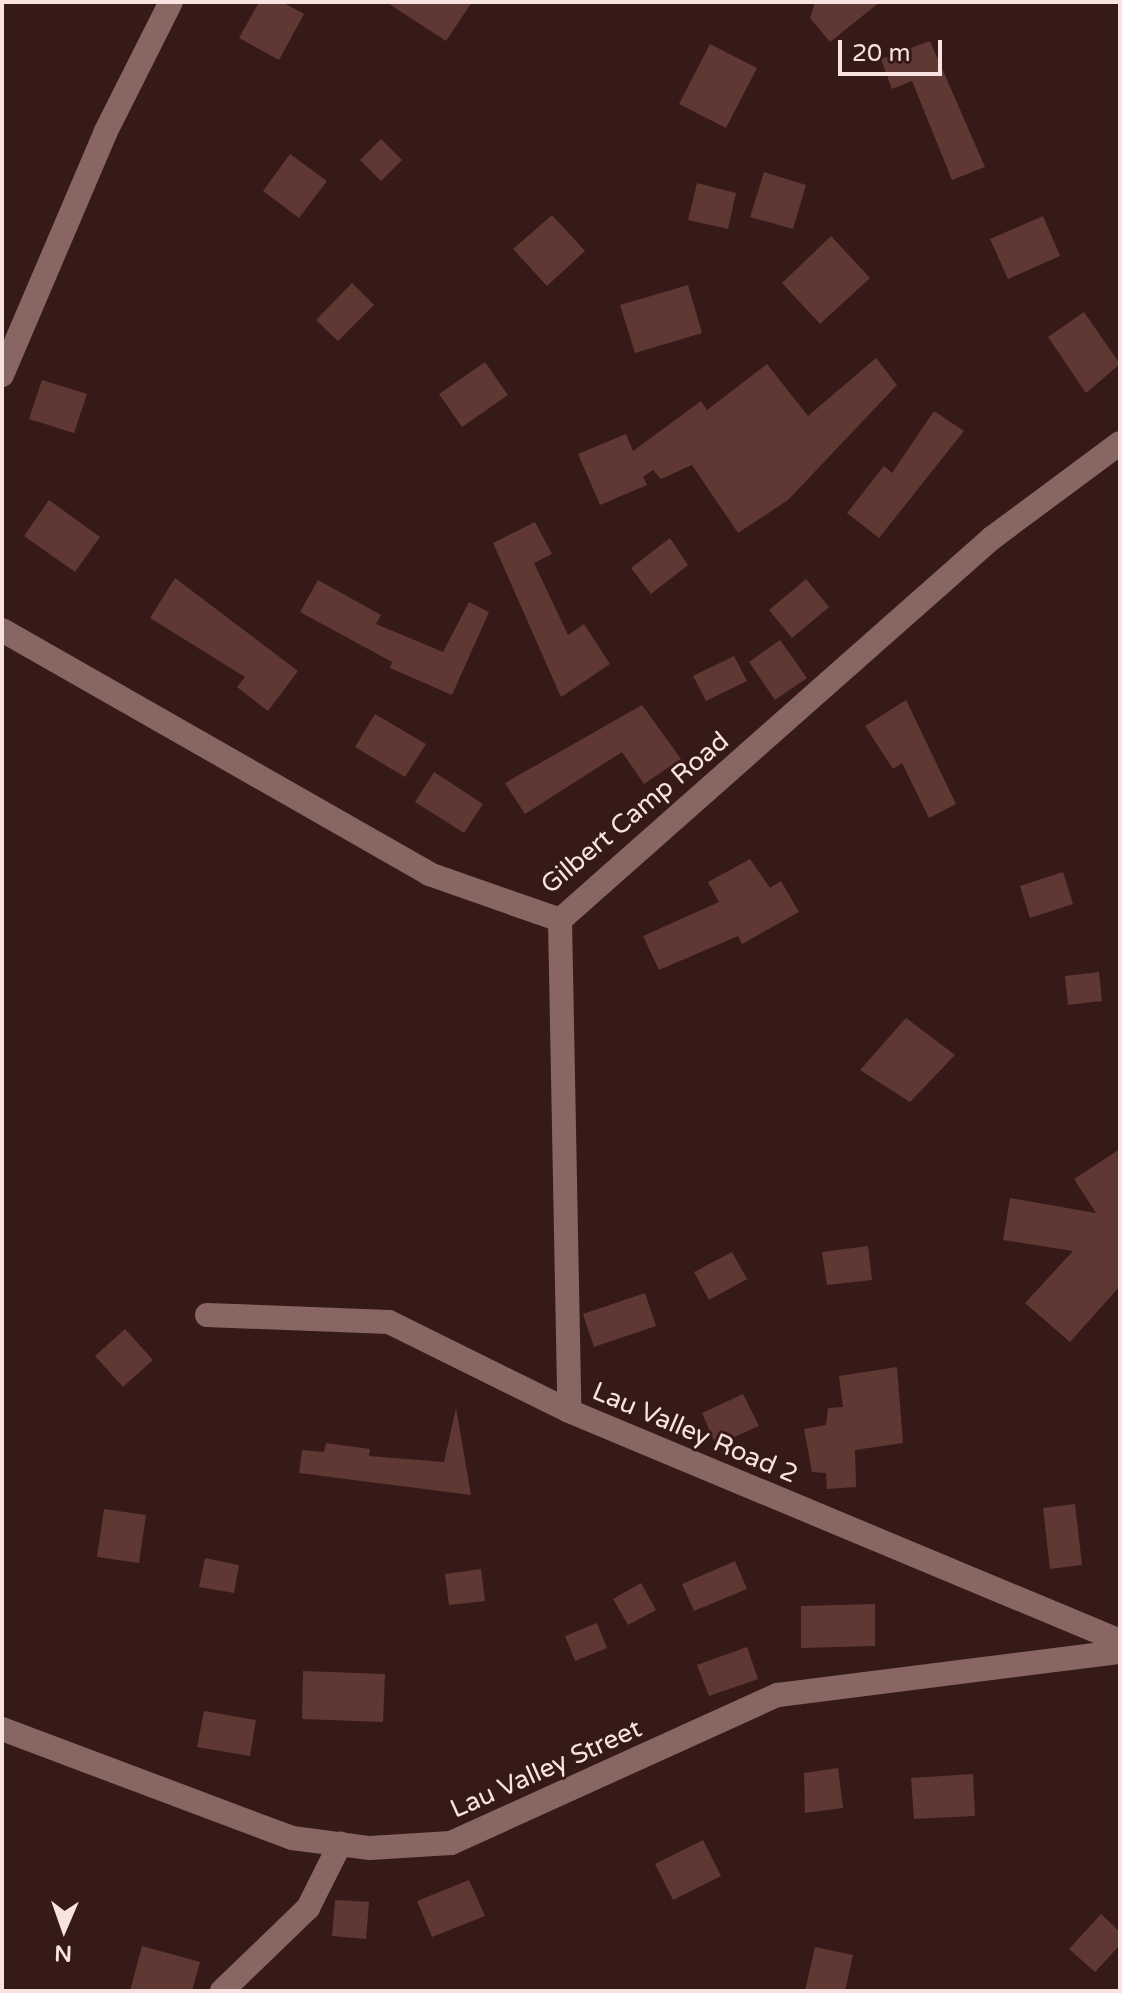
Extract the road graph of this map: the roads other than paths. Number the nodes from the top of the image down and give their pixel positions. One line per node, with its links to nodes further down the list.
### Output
1 (171, 2): 2 (street)
2 (2, 375)
3 (1120, 443): 5 (street, Gilbert Camp Road)
4 (2, 630): 5 (street, Gilbert Camp Road)
5 (560, 920): 7 (street, Lau Valley Road 2)
6 (207, 1315): 7 (street)
7 (569, 1411): 8 (street, Lau Valley Road 2)
8 (1120, 1641)
9 (1120, 1652): 11 (street, Lau Valley Street)
10 (2, 1729): 11 (street, Lau Valley Street)
11 (340, 1844): 12 (street)
12 (222, 1991)

